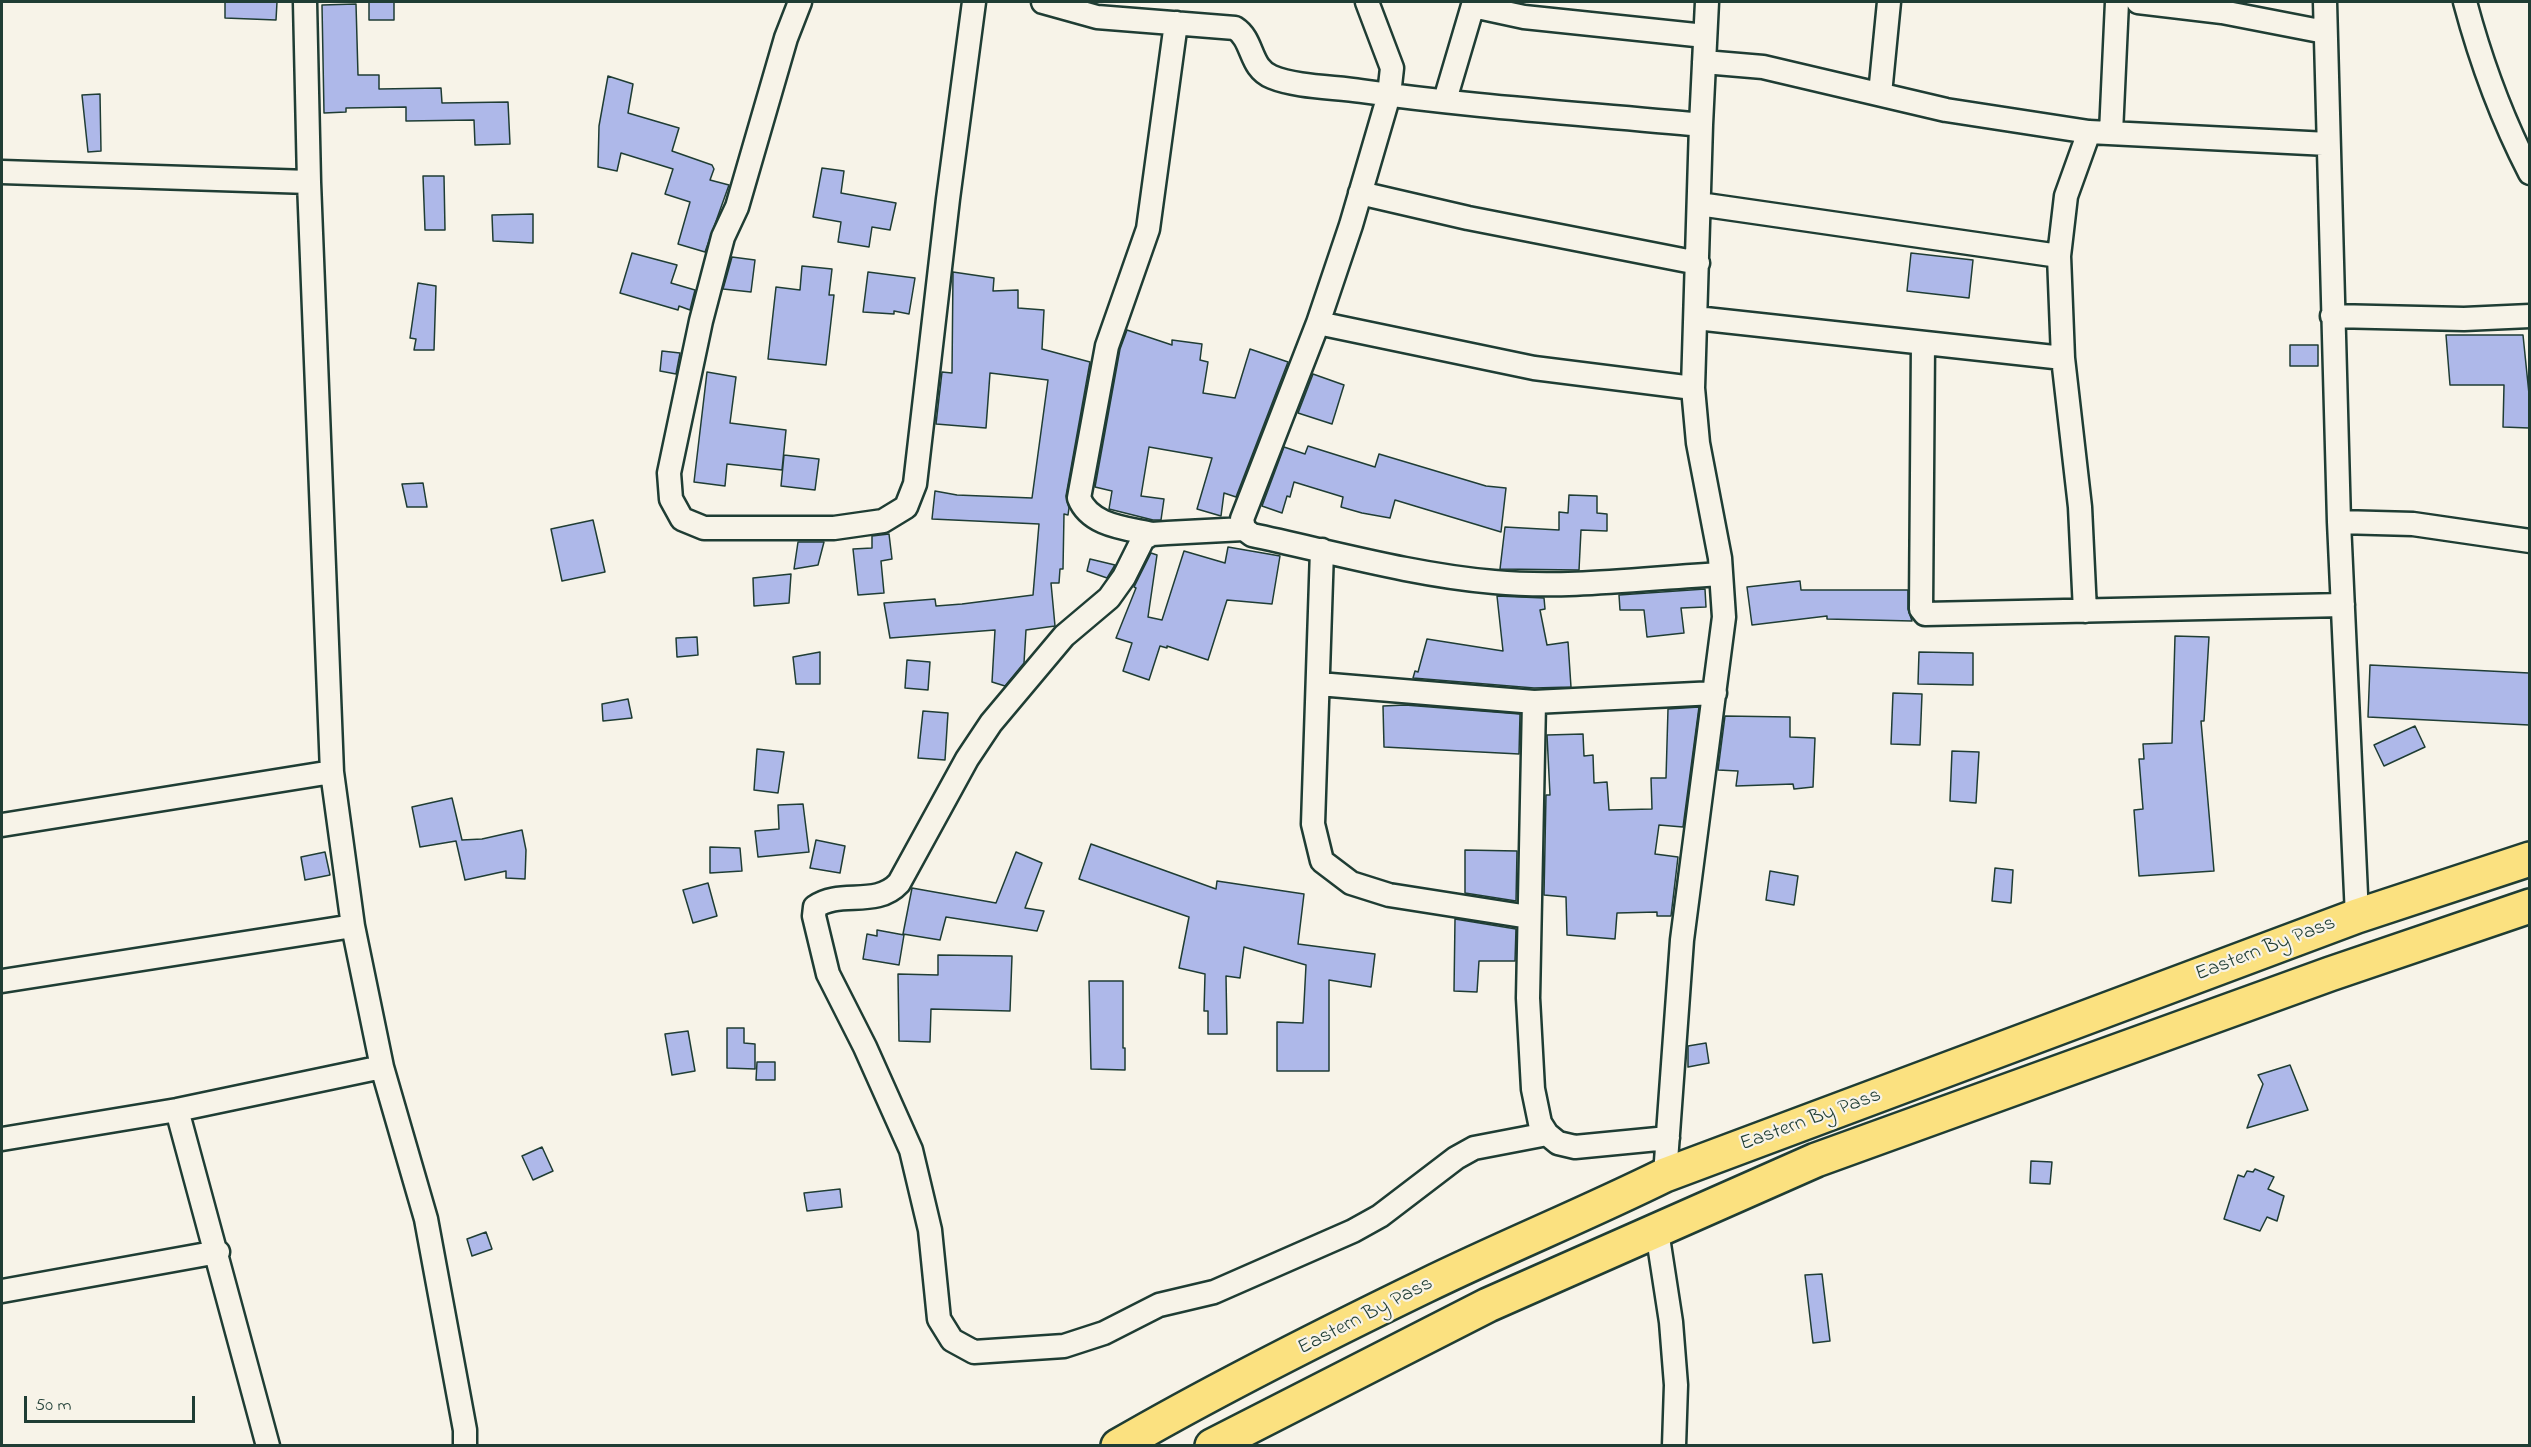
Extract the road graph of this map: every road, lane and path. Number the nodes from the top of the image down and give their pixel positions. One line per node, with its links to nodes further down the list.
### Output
1 (306, 2): 27 (street)
2 (800, 2): 3 (street)
3 (974, 2)
4 (1043, 2): 13 (street)
5 (1367, 2): 19 (street)
6 (1707, 2): 16 (street)
7 (1889, 2): 18 (street)
8 (2117, 2): 23 (street)
9 (2138, 2): 15 (street)
10 (2325, 2): 15 (street)
11 (2464, 2): 26 (street)
12 (1473, 4): 16 (street); 20 (street)
13 (1099, 9): 14 (street)
14 (1176, 23): 19 (street); 41 (street)
15 (2325, 32): 24 (street)
16 (1705, 36): 17 (street)
17 (1704, 62): 18 (street); 21 (street)
18 (1880, 94): 22 (street)
19 (1389, 95): 20 (street); 28 (street)
20 (1444, 100): 21 (street)
21 (1701, 125): 29 (street)
22 (2089, 132): 23 (street); 30 (street)
23 (2111, 133): 24 (street)
24 (2328, 144): 32 (street)
25 (2, 172): 27 (street)
26 (2529, 173)
27 (309, 182): 50 (street)
28 (1360, 193): 31 (street); 35 (street)
29 (1699, 204): 30 (street); 31 (street)
30 (2059, 256): 37 (street)
31 (1698, 263): 34 (street)
32 (2332, 316): 33 (street); 39 (street)
33 (2529, 316)
34 (1696, 318): 36 (street); 38 (street)
35 (1318, 323): 38 (street); 40 (street)
36 (1923, 343): 37 (street); 46 (street)
37 (2063, 358): 46 (street)
38 (1693, 388): 44 (street)
39 (2339, 522): 42 (street); 45 (street)
40 (1244, 529): 41 (street); 43 (street)
41 (1152, 534): 60 (street)
42 (2529, 541)
43 (1322, 550): 44 (street); 47 (street)
44 (1721, 574): 48 (street)
45 (2343, 605): 46 (street); 54 (street)
46 (2085, 611)
47 (1319, 684): 49 (street); 55 (street)
48 (1715, 693): 49 (street); 61 (street)
49 (1534, 702): 55 (street)
50 (332, 772): 51 (street); 56 (street)
51 (2, 825)
52 (2529, 859): 54 (main road, Eastern By Pass)
53 (2529, 906): 64 (main road, Eastern By Pass)
54 (2357, 916): 63 (main road, Eastern By Pass)
55 (1529, 917): 60 (street)
56 (353, 926): 57 (street); 58 (street)
57 (2, 981)
58 (382, 1067): 59 (street); 68 (street)
59 (177, 1110): 62 (street); 65 (street)
60 (1547, 1134): 61 (street)
61 (1668, 1138): 63 (street)
62 (2, 1139)
63 (1665, 1175): 69 (main road, Eastern By Pass)
64 (1657, 1231): 70 (main road, Eastern By Pass); 71 (street)
65 (218, 1252): 66 (street); 67 (street)
66 (2, 1291)
67 (268, 1446)
68 (465, 1446)
69 (1118, 1446)
70 (1212, 1446)
71 (1674, 1446)

